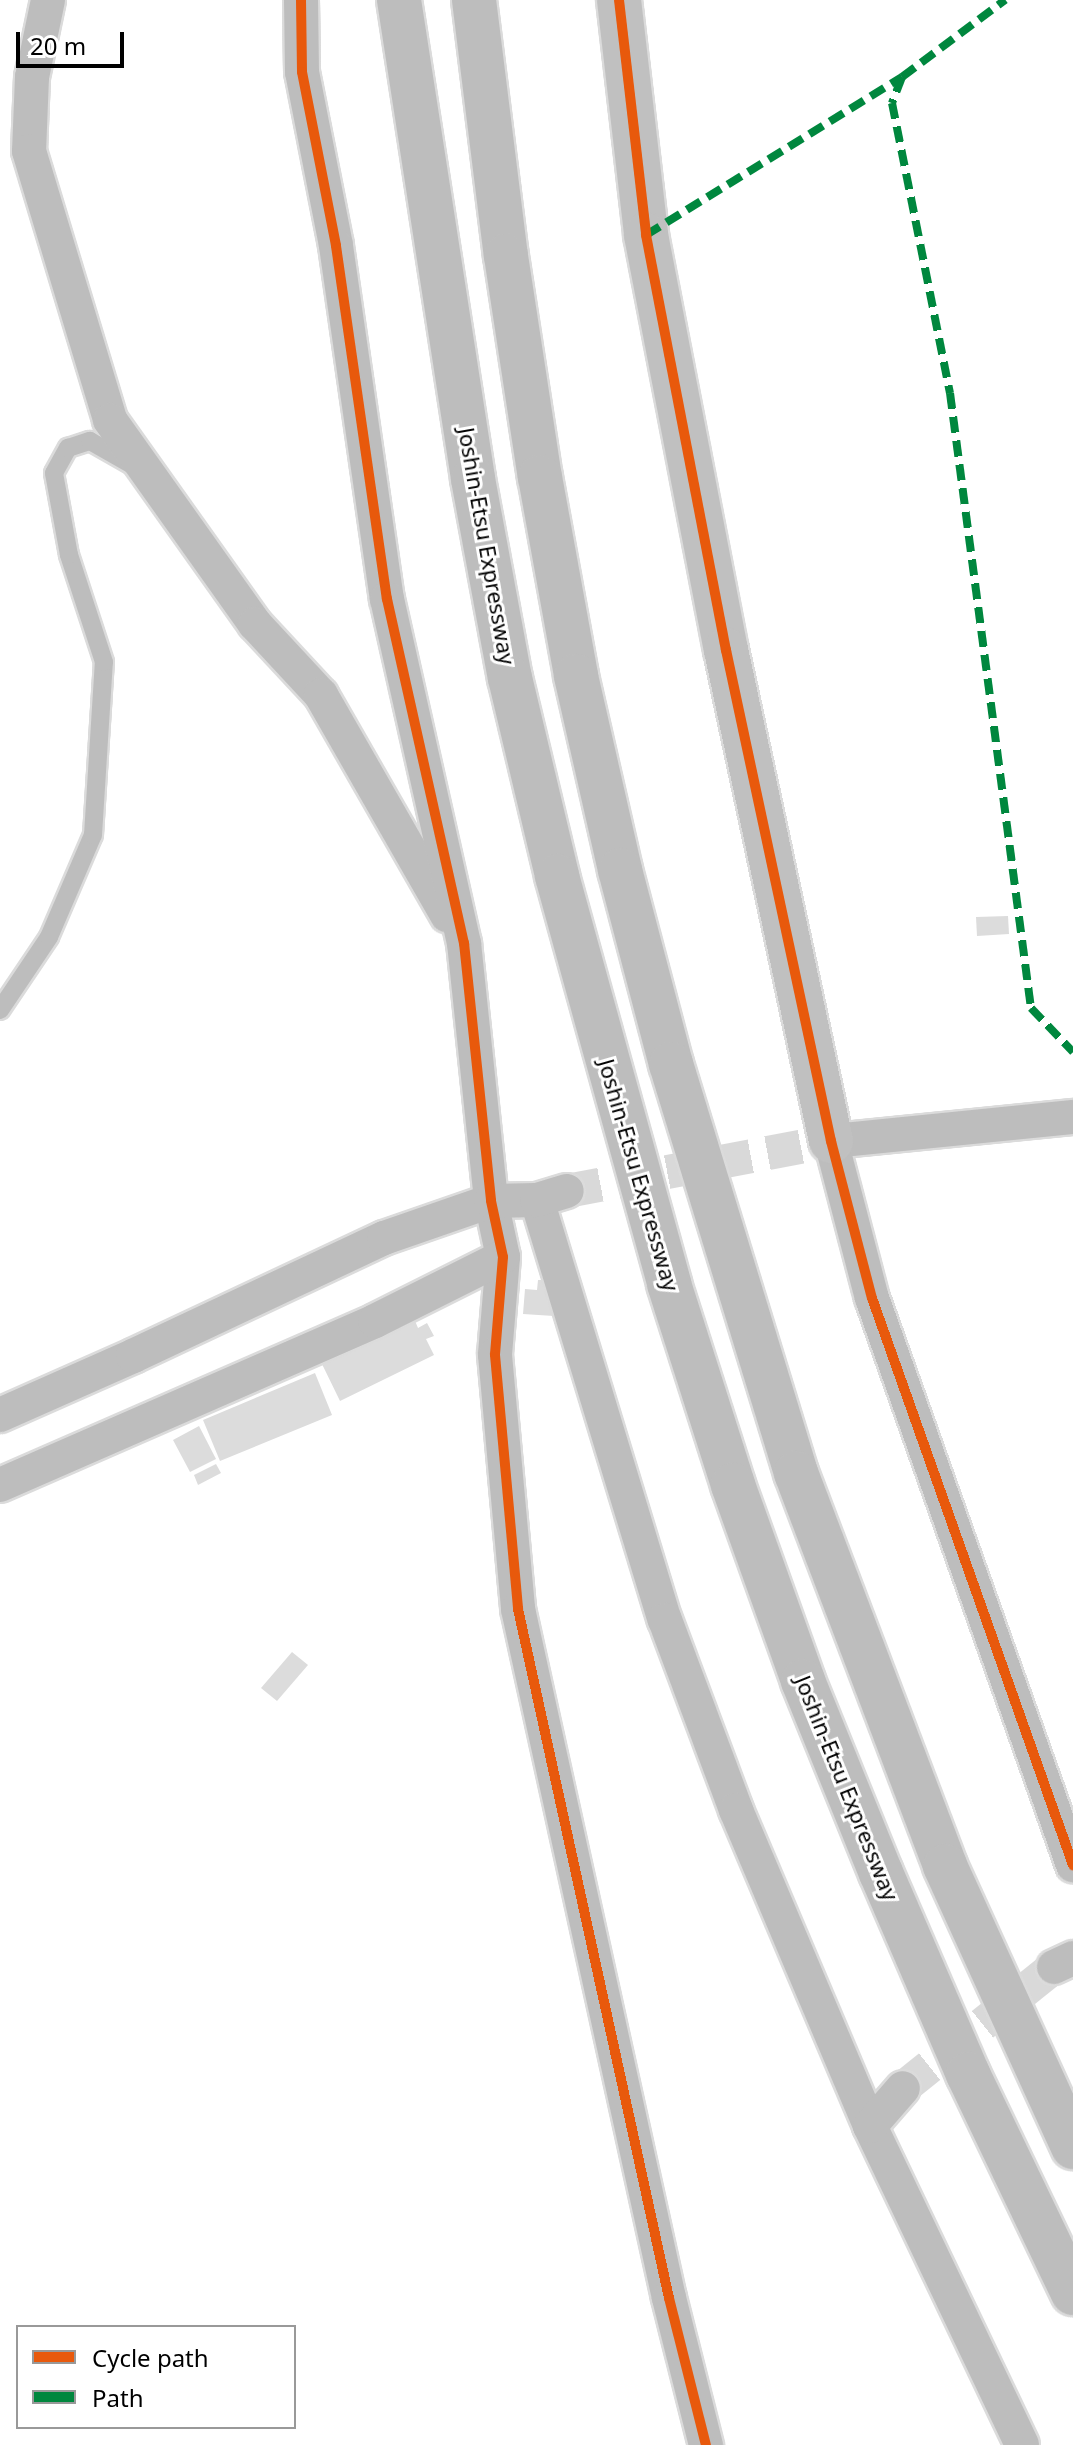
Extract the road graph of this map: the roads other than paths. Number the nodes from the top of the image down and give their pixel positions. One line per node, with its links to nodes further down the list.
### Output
1 (48, 0): 6 (street)
2 (301, 0): 7 (street)
3 (399, 0): 19 (highway, Joshin-Etsu Expressway)
4 (474, 0): 18 (highway)
5 (619, 0): 10 (street)
6 (150, 476): 7 (street); 8 (lane)
7 (464, 943): 11 (street)
8 (0, 1010)
9 (1073, 1117): 10 (street)
10 (831, 1141): 15 (street)
11 (491, 1201): 12 (street); 13 (street); 17 (street)
12 (503, 1257): 14 (street); 20 (street)
13 (0, 1415)
14 (0, 1485)
15 (1073, 1865)
16 (903, 2088): 17 (street)
17 (870, 2126): 21 (street)
18 (1073, 2147)
19 (1073, 2293)
20 (706, 2445)
21 (1022, 2445)

